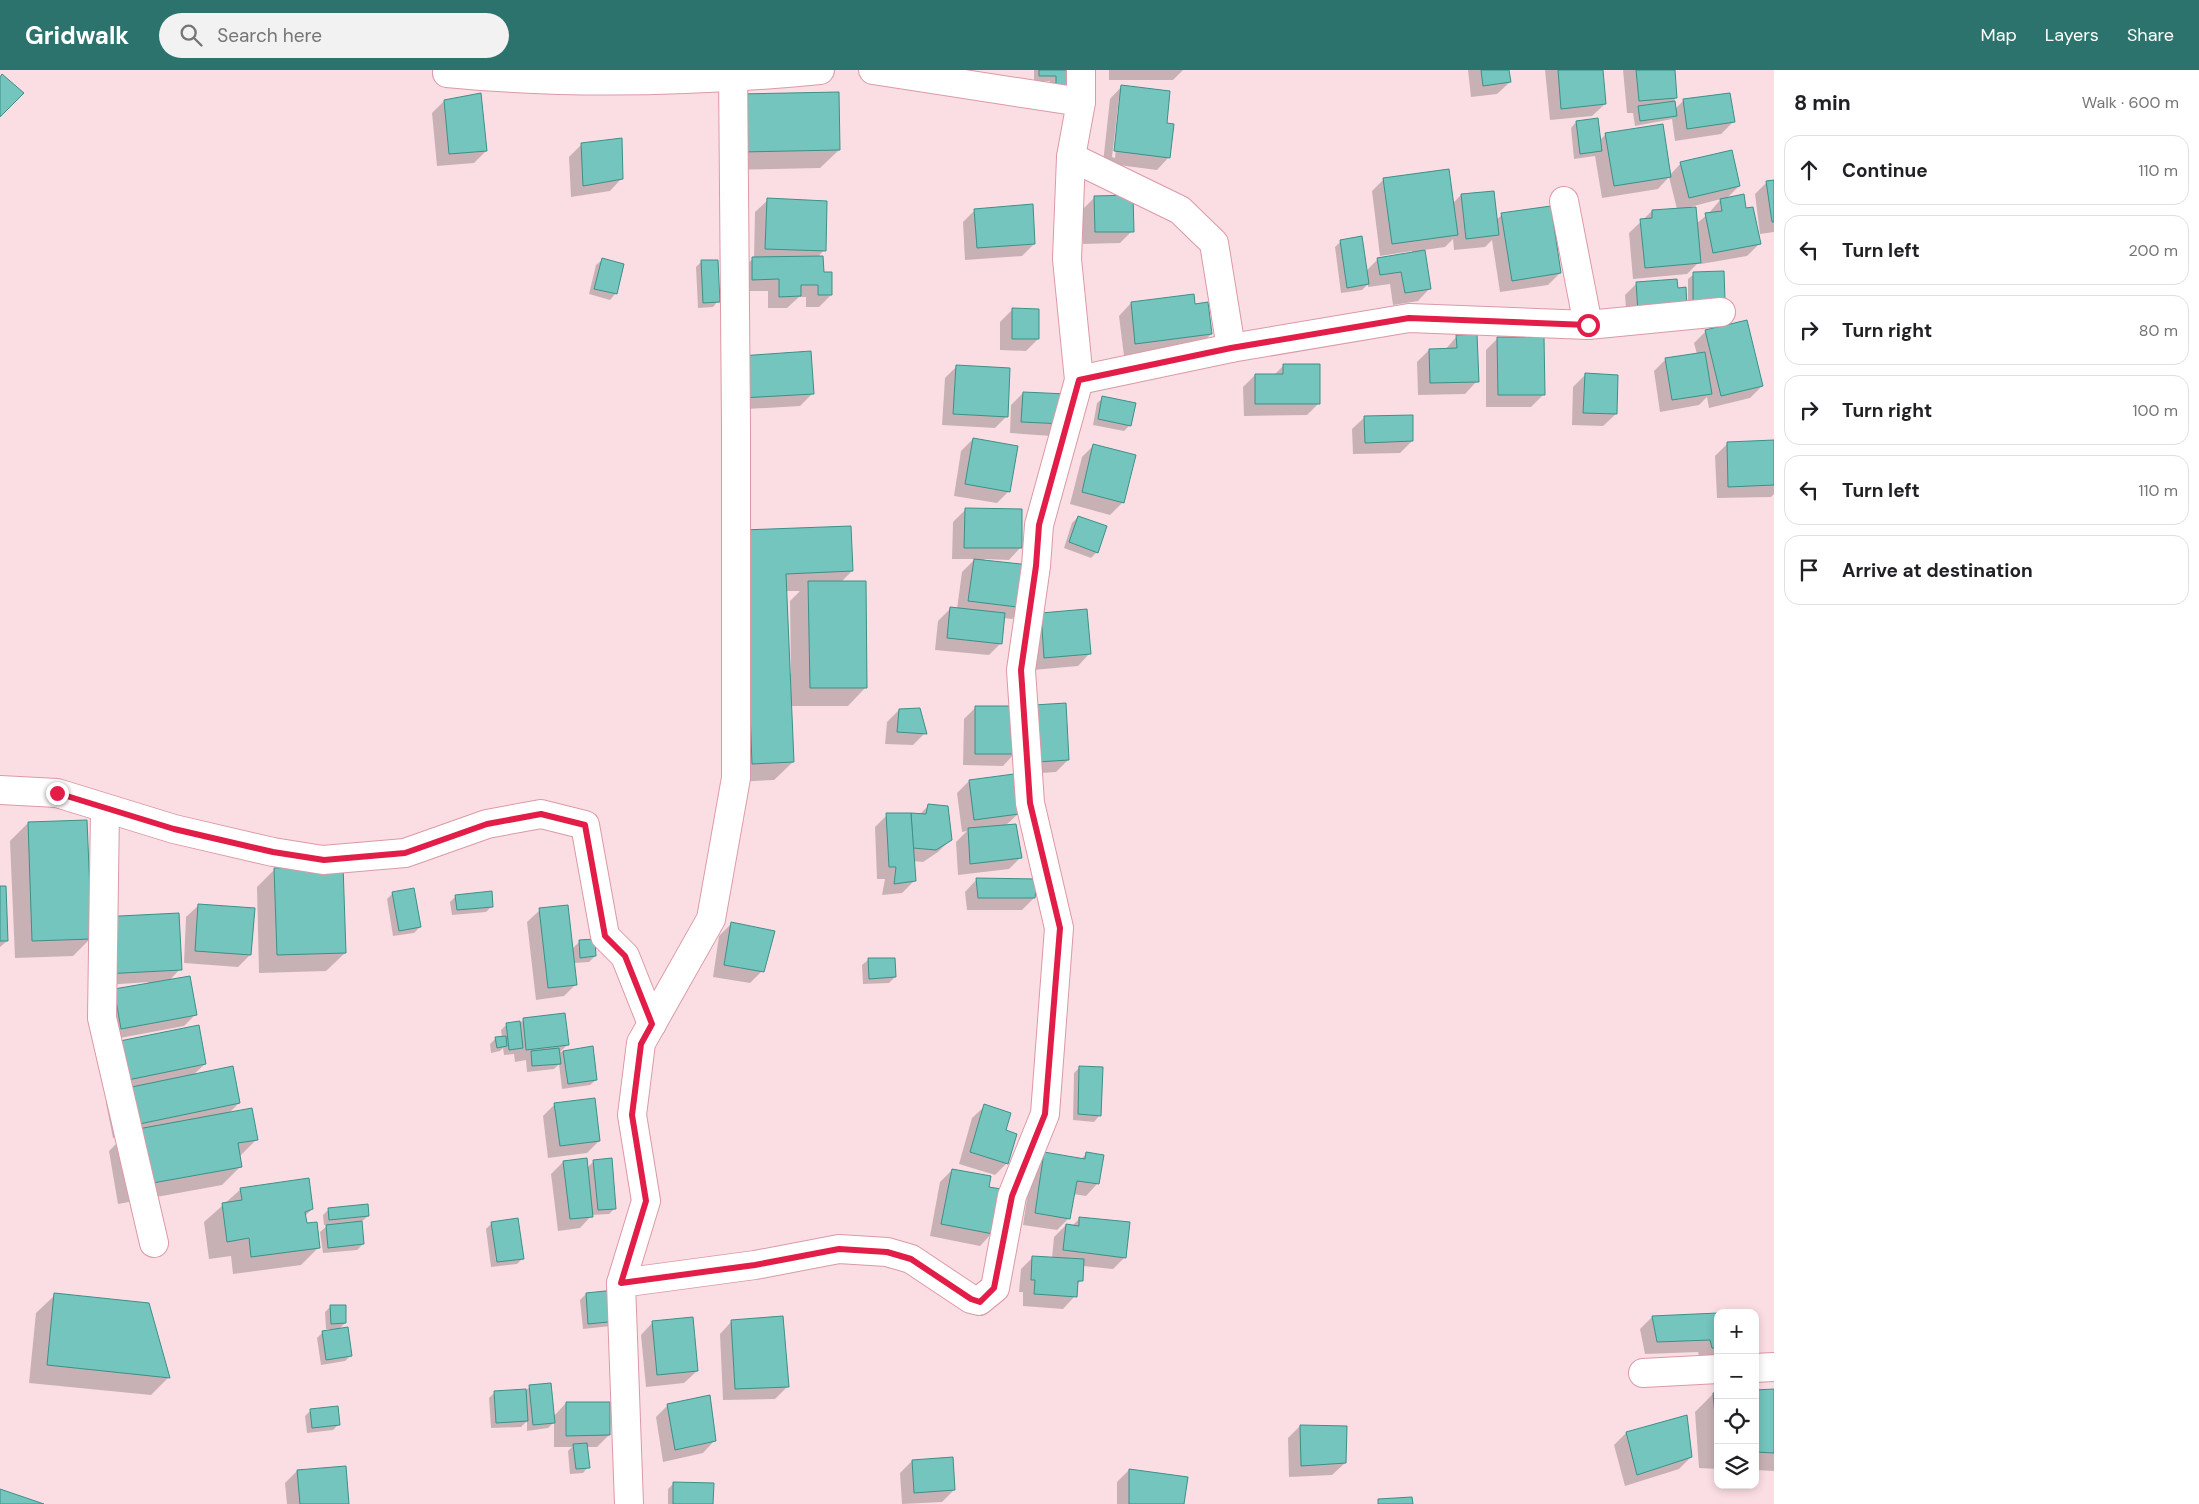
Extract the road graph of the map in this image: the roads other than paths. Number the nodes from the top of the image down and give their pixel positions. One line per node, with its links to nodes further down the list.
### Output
1 (820, 70): 5 (street)
2 (873, 70): 6 (street)
3 (1081, 70): 6 (street)
4 (447, 73): 5 (street)
5 (733, 74): 15 (street)
6 (1081, 102): 7 (street)
7 (1071, 157): 11 (street); 12 (street)
8 (1564, 200): 10 (street)
9 (1720, 312): 10 (street)
10 (1588, 325): 11 (street)
11 (1231, 348): 12 (street)
12 (1079, 380): 17 (street)
13 (0, 790): 14 (street)
14 (105, 809): 15 (street); 16 (street)
15 (652, 1024): 17 (street)
16 (154, 1243)
17 (621, 1283): 22 (street)
18 (1774, 1367): 19 (street)
19 (1759, 1368)
20 (1714, 1369): 21 (street)
21 (1643, 1373)
22 (629, 1504)

